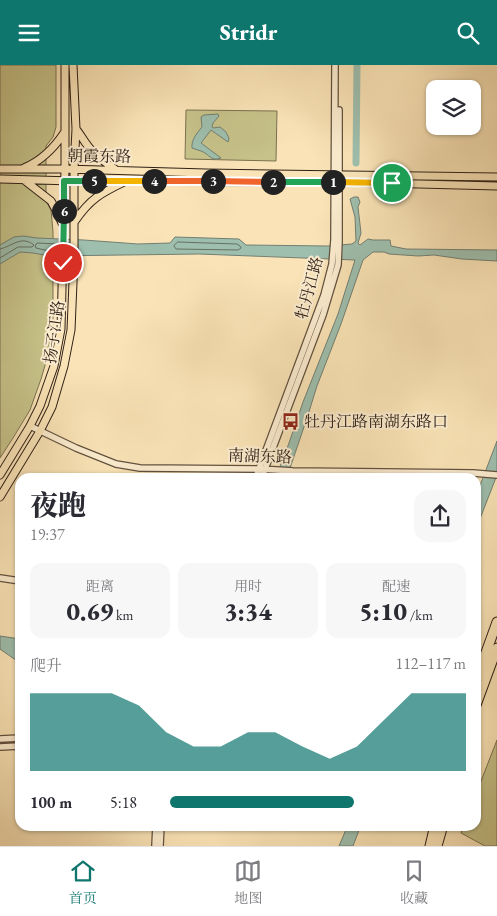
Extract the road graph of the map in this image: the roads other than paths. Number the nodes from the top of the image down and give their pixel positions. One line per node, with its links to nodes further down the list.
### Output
1 (65, 65): 5 (main road, 扬子江路)
2 (73, 65): 4 (main road, 扬子江路)
3 (337, 65): 12 (street, 牡丹江路)
4 (76, 129): 9 (main road, 扬子江路); 10 (main road)
5 (65, 133): 7 (main road); 8 (main road, 扬子江路)
6 (0, 169): 7 (main road, 朝霞东路)
7 (21, 169): 8 (main road, 朝霞东路)
8 (65, 169): 9 (main road, 朝霞东路); 15 (main road, 扬子江路)
9 (74, 169): 10 (main road, 朝霞东路); 16 (main road, 扬子江路)
10 (116, 171): 12 (main road, 朝霞东路)
11 (497, 177): 12 (main road, 朝霞东路)
12 (337, 178): 17 (main road, 朝霞东路); 18 (main road, 朝霞东路); 23 (street, 牡丹江路)
13 (0, 179): 14 (main road, 朝霞东路)
14 (23, 180): 15 (main road, 朝霞东路); 20 (main road)
15 (64, 181): 16 (main road, 朝霞东路); 20 (main road, 扬子江路)
16 (74, 181): 17 (main road, 朝霞东路); 19 (main road, 扬子江路)
17 (126, 181): 19 (main road)
18 (497, 186)
19 (74, 221): 22 (main road, 扬子江路)
20 (64, 226): 21 (main road, 扬子江路)
21 (30, 426): 22 (street, 南湖东路); 28 (main road, 扬子江路)
22 (40, 431): 23 (street, 南湖东路); 30 (main road, 扬子江路)
23 (263, 469): 24 (street, 牡丹江路); 25 (street, 牡丹江路); 26 (street, 南湖东路)
24 (260, 473)
25 (262, 473)
26 (479, 473)
27 (481, 473): 29 (street, 南湖东路)
28 (0, 475)
29 (497, 475)
30 (0, 497)
31 (0, 578): 32 (street)
32 (15, 580)
33 (497, 622): 35 (highway)
34 (497, 648): 36 (highway)
35 (481, 666)
36 (481, 691)
37 (0, 739): 38 (street)
38 (15, 739)
39 (0, 747): 40 (street)
40 (15, 747)
41 (156, 831): 45 (street)
42 (161, 831): 46 (street)
43 (434, 831): 47 (highway)
44 (441, 831): 48 (highway)
45 (155, 846)
46 (160, 846)
47 (430, 846)
48 (437, 846)

